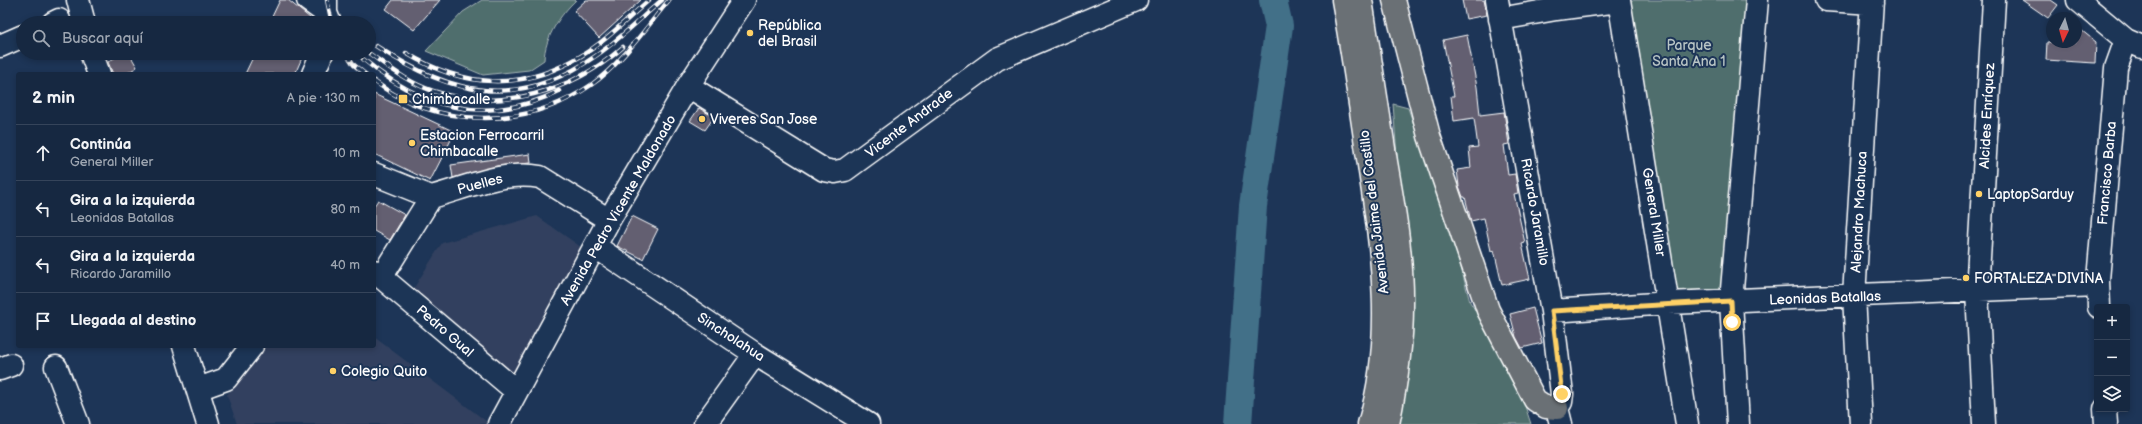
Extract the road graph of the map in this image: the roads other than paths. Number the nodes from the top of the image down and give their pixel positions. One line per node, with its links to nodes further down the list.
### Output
1 (78, 0): 16 (street)
2 (308, 0): 15 (street)
3 (744, 0): 24 (street, Avenida Pedro Vicente Maldonado)
4 (1136, 0): 24 (street, Vicente Andrade)
5 (1343, 0): 50 (main road, Avenida Jaime del Castillo)
6 (1360, 0): 51 (main road, Avenida Jaime del Castillo)
7 (1394, 0): 44 (main road)
8 (1757, 0): 33 (street)
9 (1826, 0): 13 (street)
10 (1994, 0): 31 (street, Alcides Enríquez)
11 (2078, 0): 18 (street)
12 (1619, 1): 14 (street); 34 (street, General Miller)
13 (1872, 1): 32 (street, Alejandro Machuca)
14 (1499, 10): 36 (street, Ricardo Jaramillo)
15 (327, 12)
16 (82, 16)
17 (16, 39): 19 (street)
18 (2134, 44): 30 (street, Francisco Barba)
19 (0, 46)
20 (94, 60): 22 (street)
21 (319, 60): 23 (street)
22 (98, 72)
23 (313, 72)
24 (688, 86): 27 (street, Avenida Pedro Vicente Maldonado)
25 (376, 175): 26 (street)
26 (431, 197): 27 (street, Puelles); 29 (street)
27 (609, 220): 28 (street, Avenida Pedro Vicente Maldonado)
28 (596, 248): 39 (street, Sincholahua); 42 (street, Avenida Pedro Vicente Maldonado)
29 (378, 274): 42 (street, Pedro Gual)
30 (2097, 285): 31 (street, Leonidas Batallas); 35 (street, Francisco Barba)
31 (1977, 292): 32 (street, Leonidas Batallas); 55 (street, Alcides Enríquez)
32 (1854, 296): 33 (street, Leonidas Batallas); 54 (street, Alejandro Machuca)
33 (1731, 301): 34 (street, Leonidas Batallas); 53 (street)
34 (1669, 304): 36 (street, Leonidas Batallas); 52 (street, General Miller)
35 (2099, 304)
36 (1552, 311): 44 (street, Ricardo Jaramillo)
37 (185, 348): 41 (street)
38 (250, 348): 41 (street)
39 (755, 354): 48 (street); 49 (street, Sincholahua)
40 (56, 367): 45 (street)
41 (198, 388): 46 (street)
42 (516, 391): 47 (street, Avenida Pedro Vicente Maldonado)
43 (2105, 412): 56 (street)
44 (1559, 416)
45 (78, 424)
46 (208, 424)
47 (499, 424)
48 (705, 424)
49 (868, 424)
50 (1369, 424)
51 (1388, 424)
52 (1687, 424)
53 (1738, 424)
54 (1861, 424)
55 (1984, 424)
56 (2106, 424)

